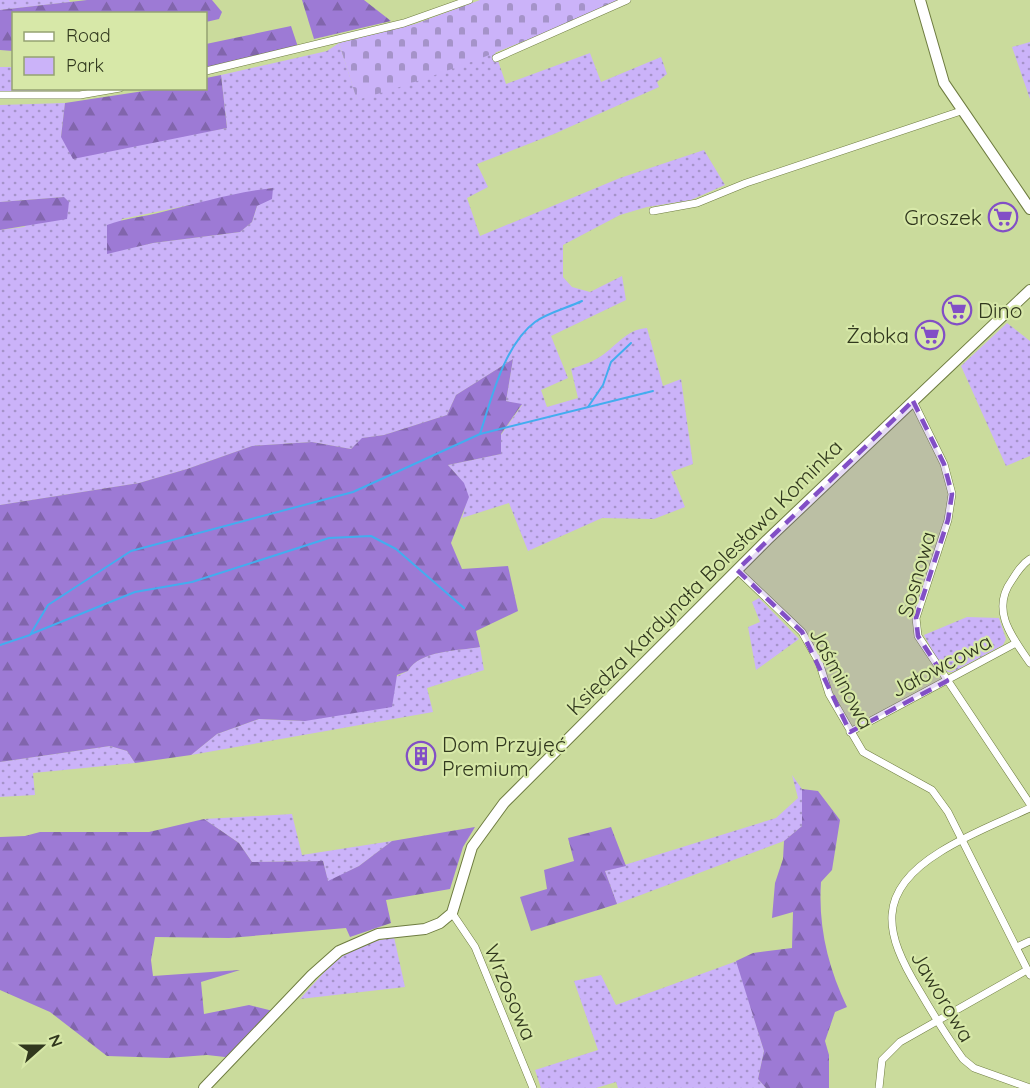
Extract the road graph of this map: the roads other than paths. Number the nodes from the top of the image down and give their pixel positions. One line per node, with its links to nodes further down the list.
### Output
1 (470, 0): 5 (street)
2 (627, 0): 4 (street)
3 (920, 0): 8 (street)
4 (496, 58)
5 (207, 71)
6 (109, 90): 7 (street)
7 (0, 95)
8 (962, 111): 9 (street); 10 (street)
9 (1030, 209)
10 (653, 211)
11 (1030, 290): 13 (street, Księdza Kardynała Bolesława Kominka)
12 (1030, 302): 13 (street)
13 (1015, 303): 14 (street, Księdza Kardynała Bolesława Kominka)
14 (913, 400): 16 (street, Księdza Kardynała Bolesława Kominka); 19 (street, Sosnowa)
15 (1030, 559): 17 (street)
16 (736, 570): 20 (street, Jaśminowa); 23 (street, Księdza Kardynała Bolesława Kominka)
17 (1017, 643): 18 (street); 19 (street, Jałowcowa)
18 (1030, 663)
19 (947, 681): 20 (street, Jałowcowa); 21 (street, Sosnowa)
20 (850, 732): 22 (street, Jaśminowa)
21 (1030, 806): 22 (street, Jaworowa)
22 (961, 842): 25 (street, Jaśminowa); 27 (street, Jaworowa)
23 (452, 913): 29 (street); 30 (street, Wrzosowa)
24 (1030, 941): 25 (street)
25 (1017, 947): 26 (street, Jaśminowa)
26 (1029, 973): 27 (street)
27 (936, 1020): 28 (street); 31 (street, Jaworowa)
28 (880, 1087)
29 (204, 1088)
30 (533, 1088)
31 (1030, 1088)

